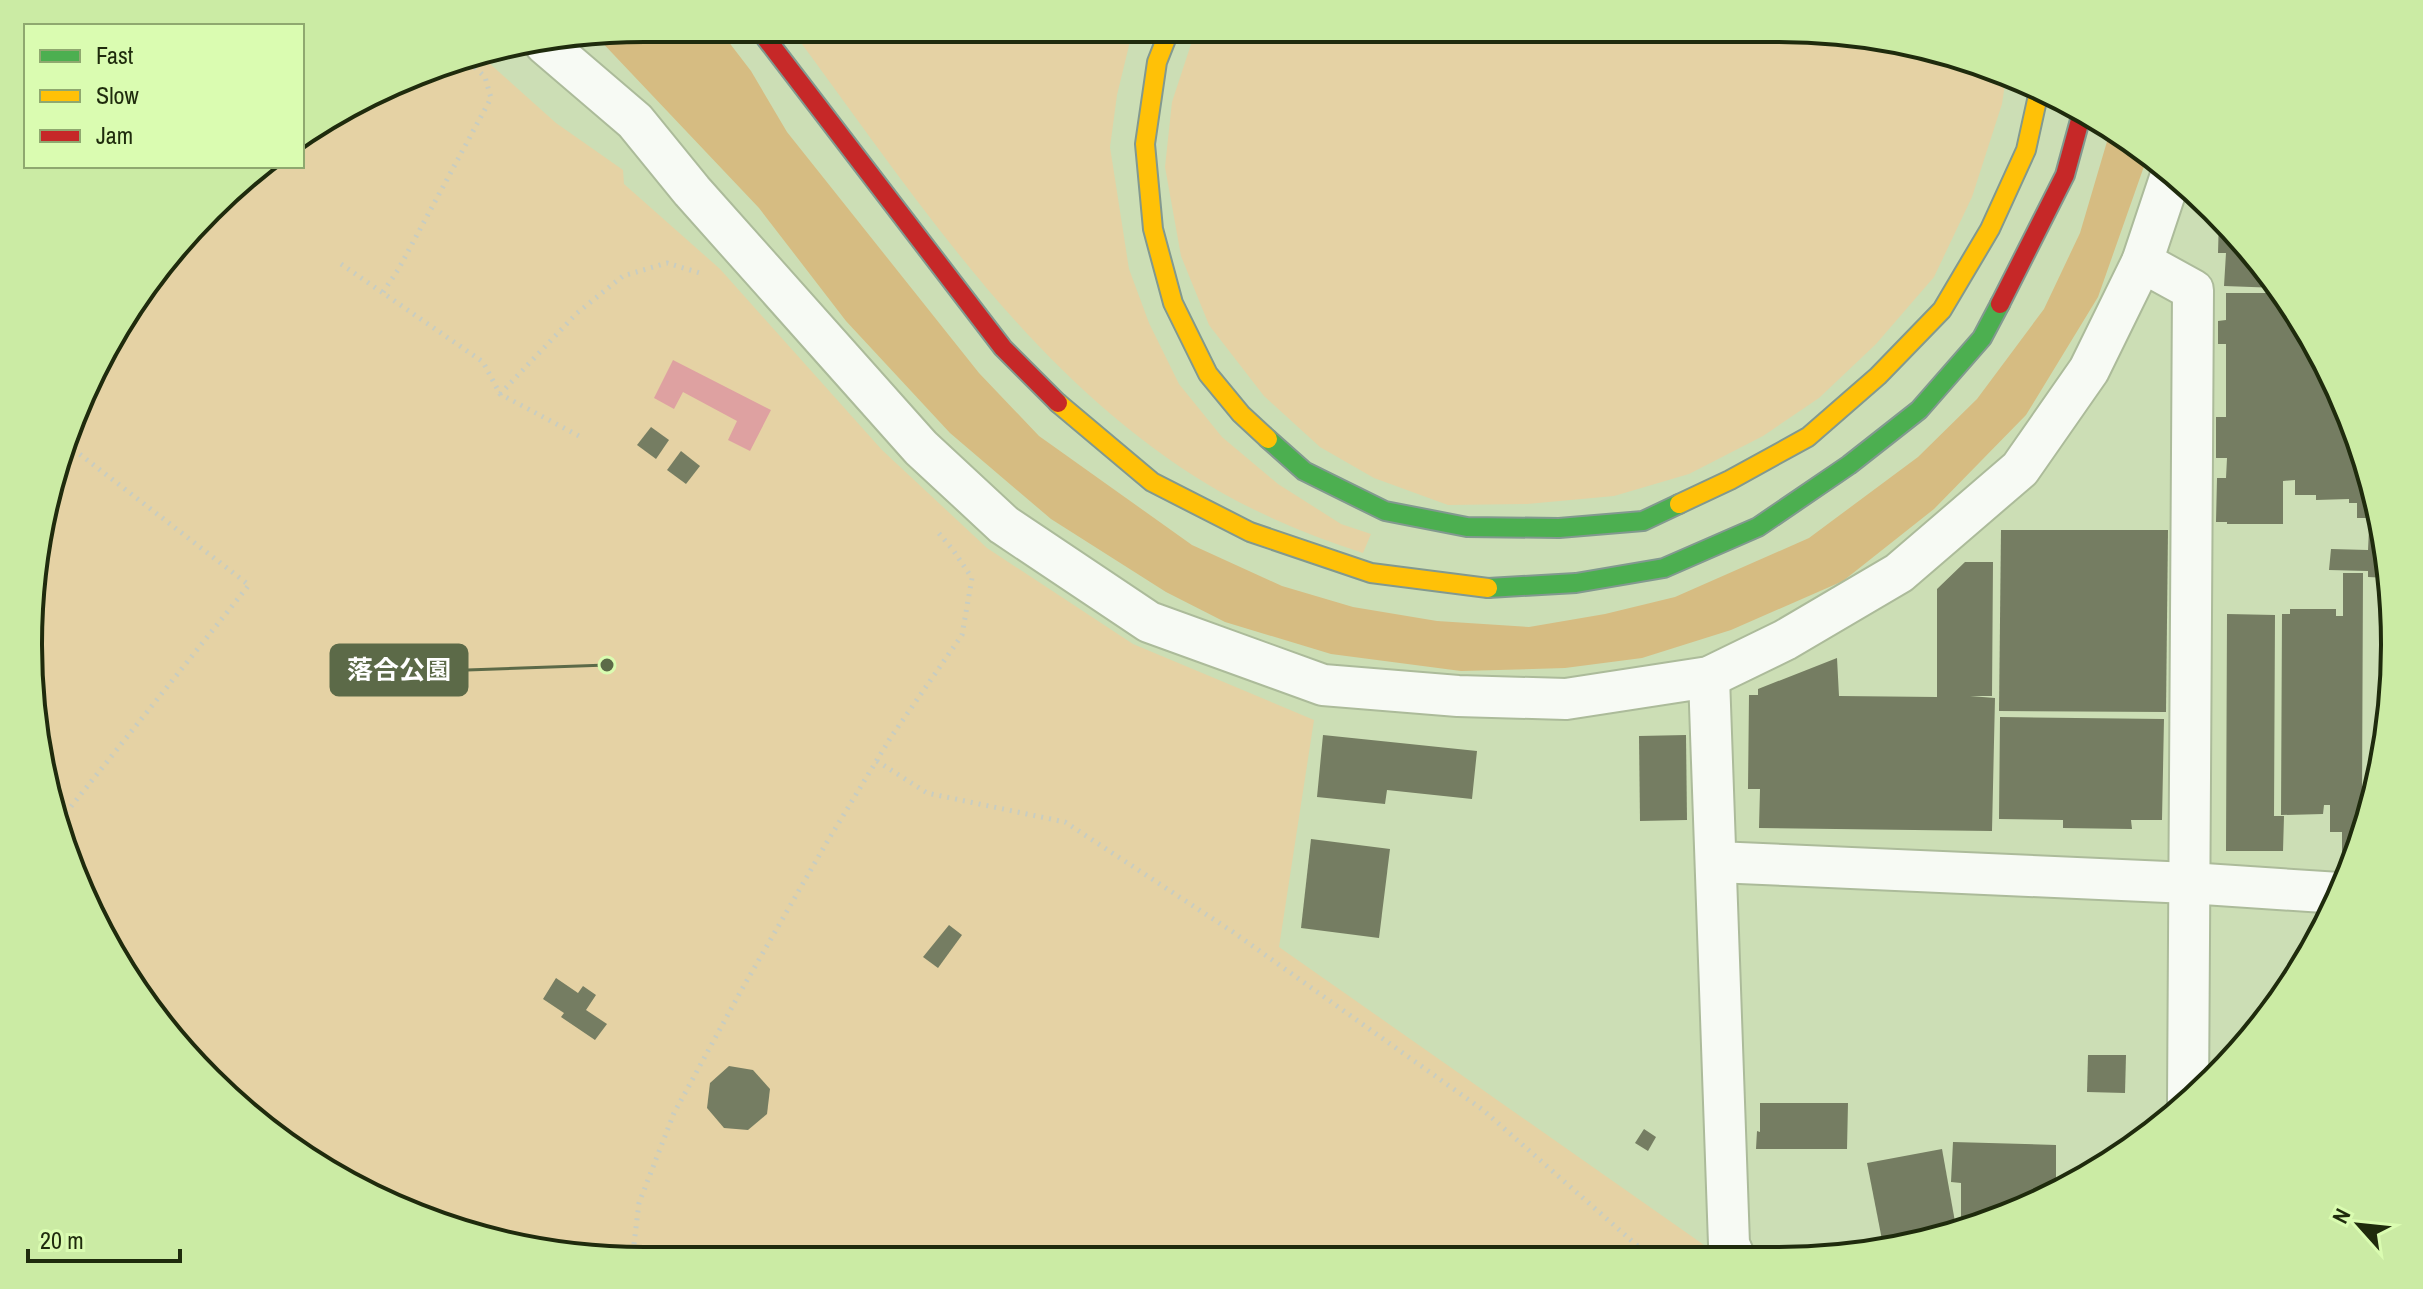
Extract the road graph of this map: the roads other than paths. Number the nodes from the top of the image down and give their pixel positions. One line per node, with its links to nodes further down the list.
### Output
1 (769, 42): 5 (highway)
2 (1165, 42): 4 (highway)
3 (552, 50): 8 (street)
4 (2037, 100)
5 (2079, 123)
6 (2168, 185): 7 (street)
7 (2142, 262): 8 (street); 10 (street)
8 (1709, 677): 9 (street)
9 (1716, 862): 10 (street); 13 (street)
10 (2189, 883): 11 (street); 12 (street)
11 (2327, 892)
12 (2188, 1086)
13 (1730, 1247)

